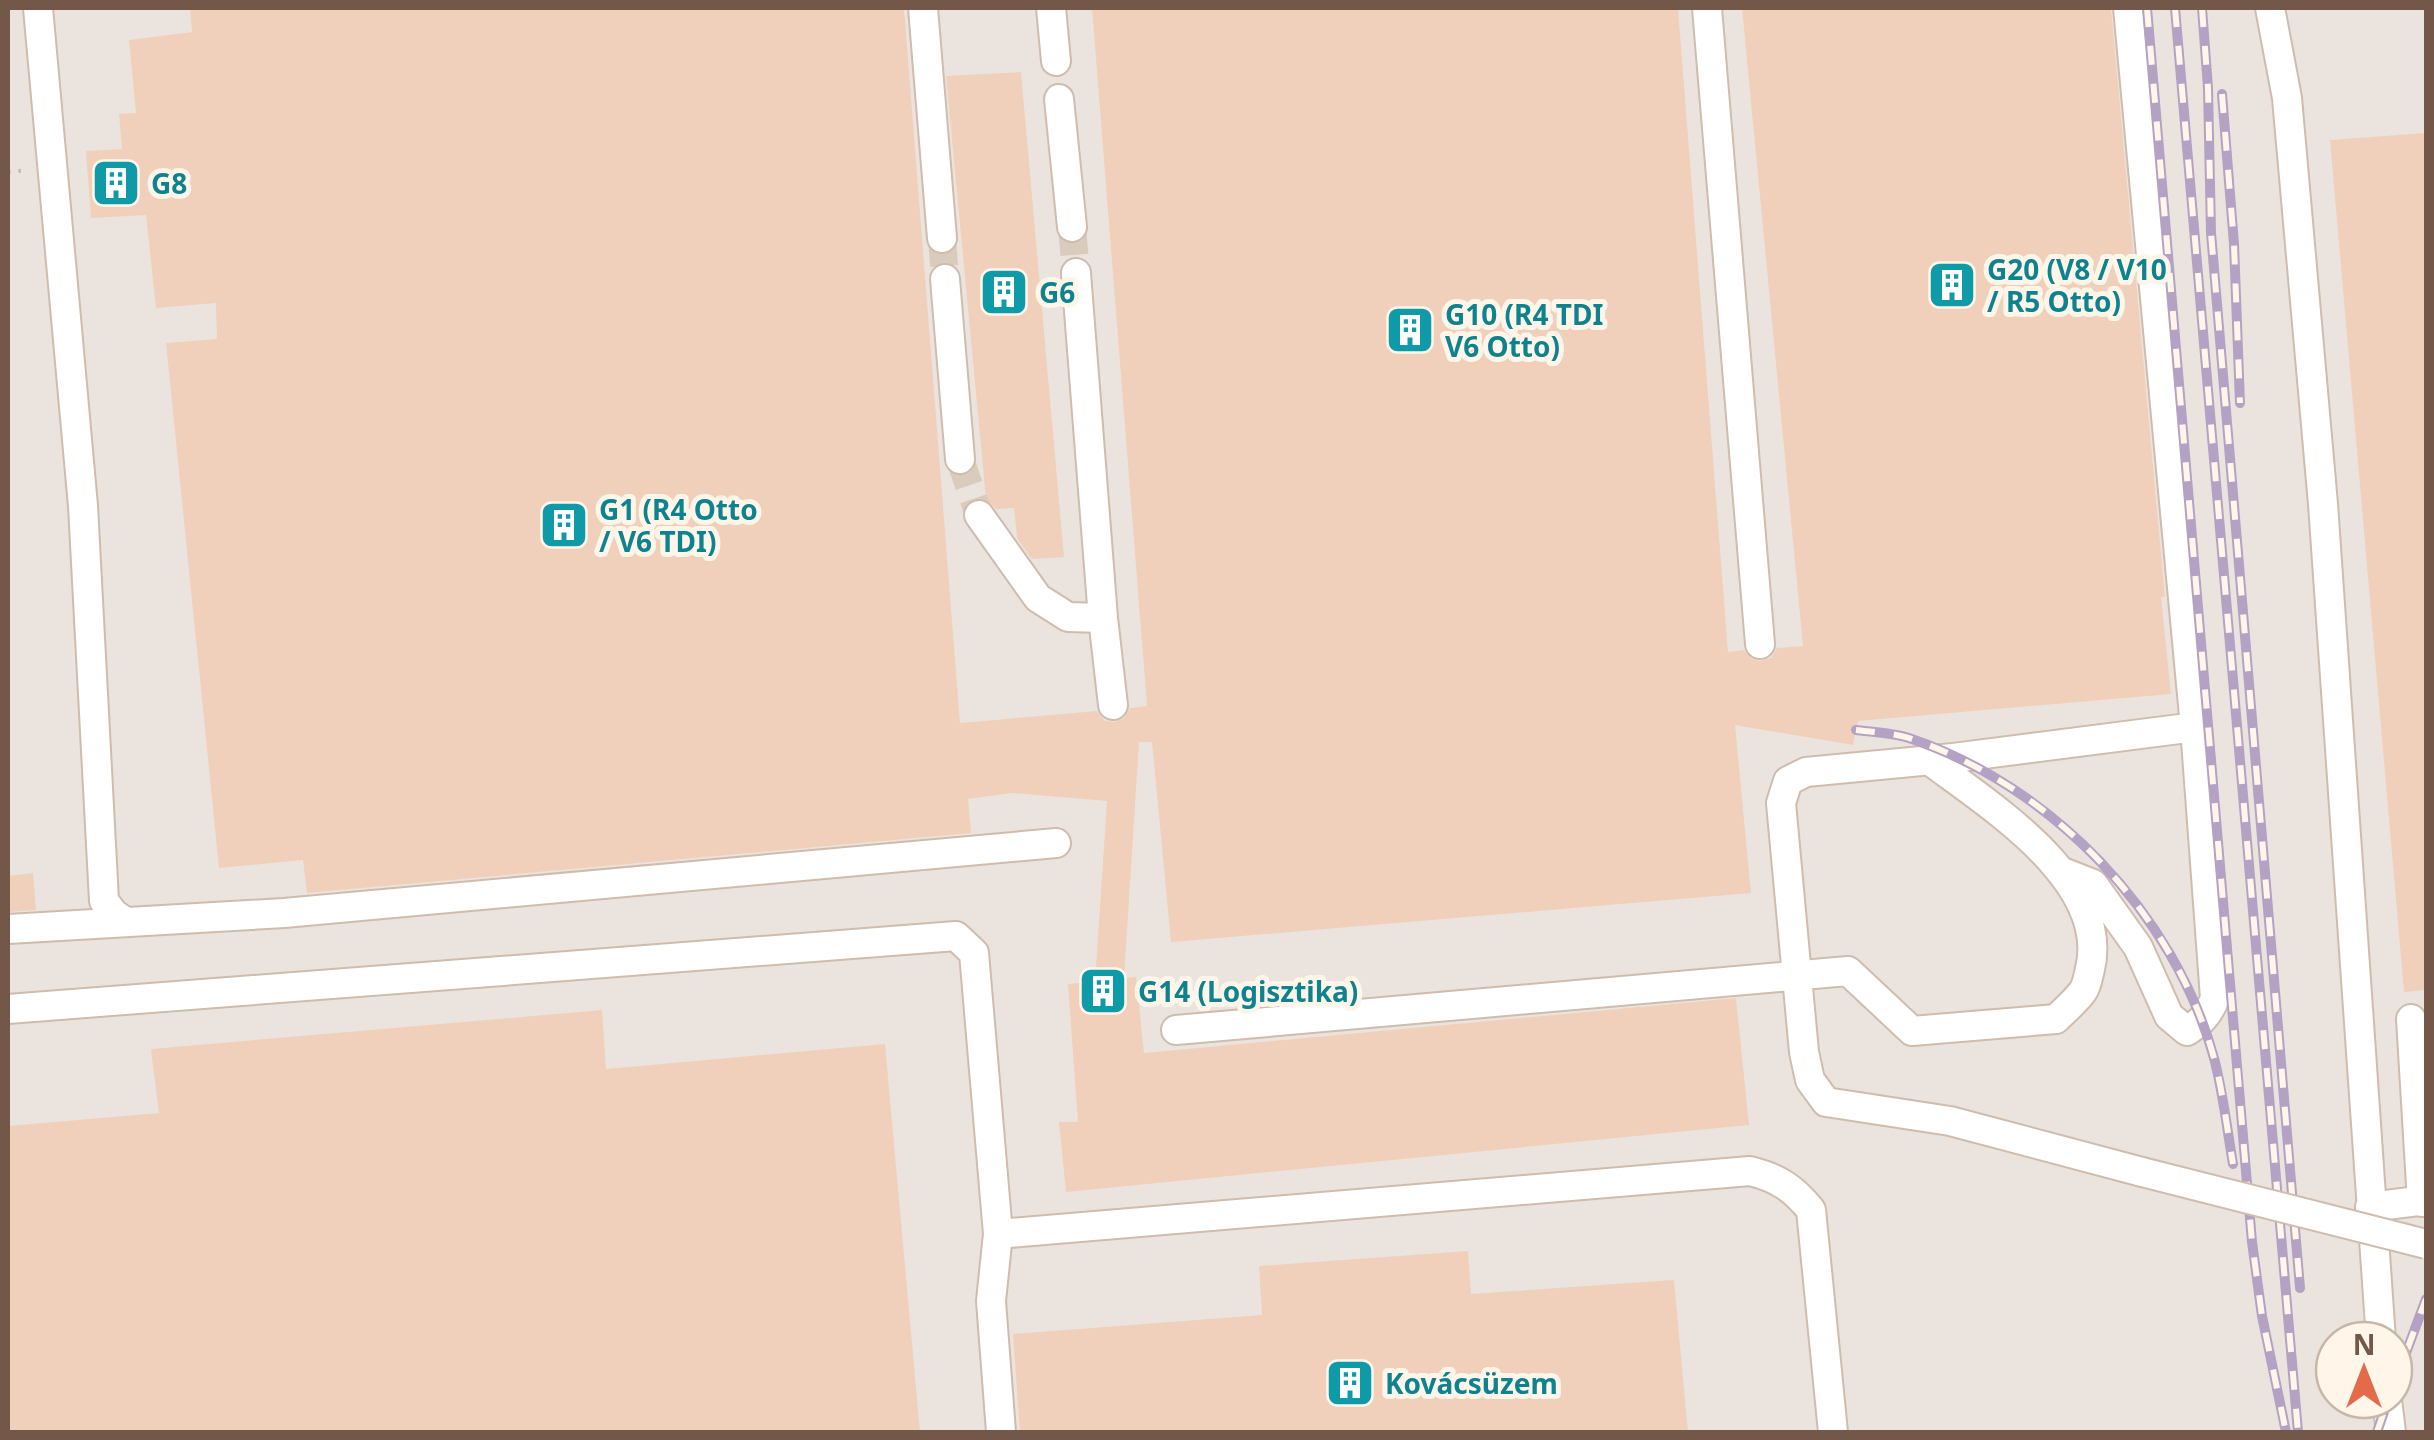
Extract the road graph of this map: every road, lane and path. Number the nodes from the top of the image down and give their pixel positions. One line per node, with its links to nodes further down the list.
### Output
1 (38, 8): 22 (lane)
2 (923, 8): 10 (lane)
3 (1052, 8): 7 (lane)
4 (1707, 8): 16 (lane)
5 (2128, 8): 18 (lane)
6 (2270, 8): 29 (lane)
7 (1056, 61)
8 (1059, 99): 9 (lane)
9 (1072, 227)
10 (942, 238)
11 (1076, 273): 15 (lane)
12 (945, 280): 13 (lane)
13 (960, 459)
14 (979, 514): 15 (lane)
15 (1102, 618): 17 (lane)
16 (1760, 644)
17 (1114, 705)
18 (2194, 727): 19 (lane); 21 (lane)
19 (1929, 760): 21 (lane); 24 (lane)
20 (1056, 843): 22 (lane)
21 (2060, 871): 24 (lane)
22 (126, 922): 23 (lane)
23 (8, 930)
24 (1796, 974): 27 (lane); 31 (lane, bridge)
25 (8, 1008): 30 (lane)
26 (2411, 1019): 28 (lane)
27 (1176, 1030)
28 (2424, 1201): 29 (lane)
29 (2370, 1207): 32 (lane)
30 (998, 1234): 33 (lane); 34 (lane)
31 (2426, 1244)
32 (2379, 1320)
33 (1001, 1432)
34 (1833, 1432)

